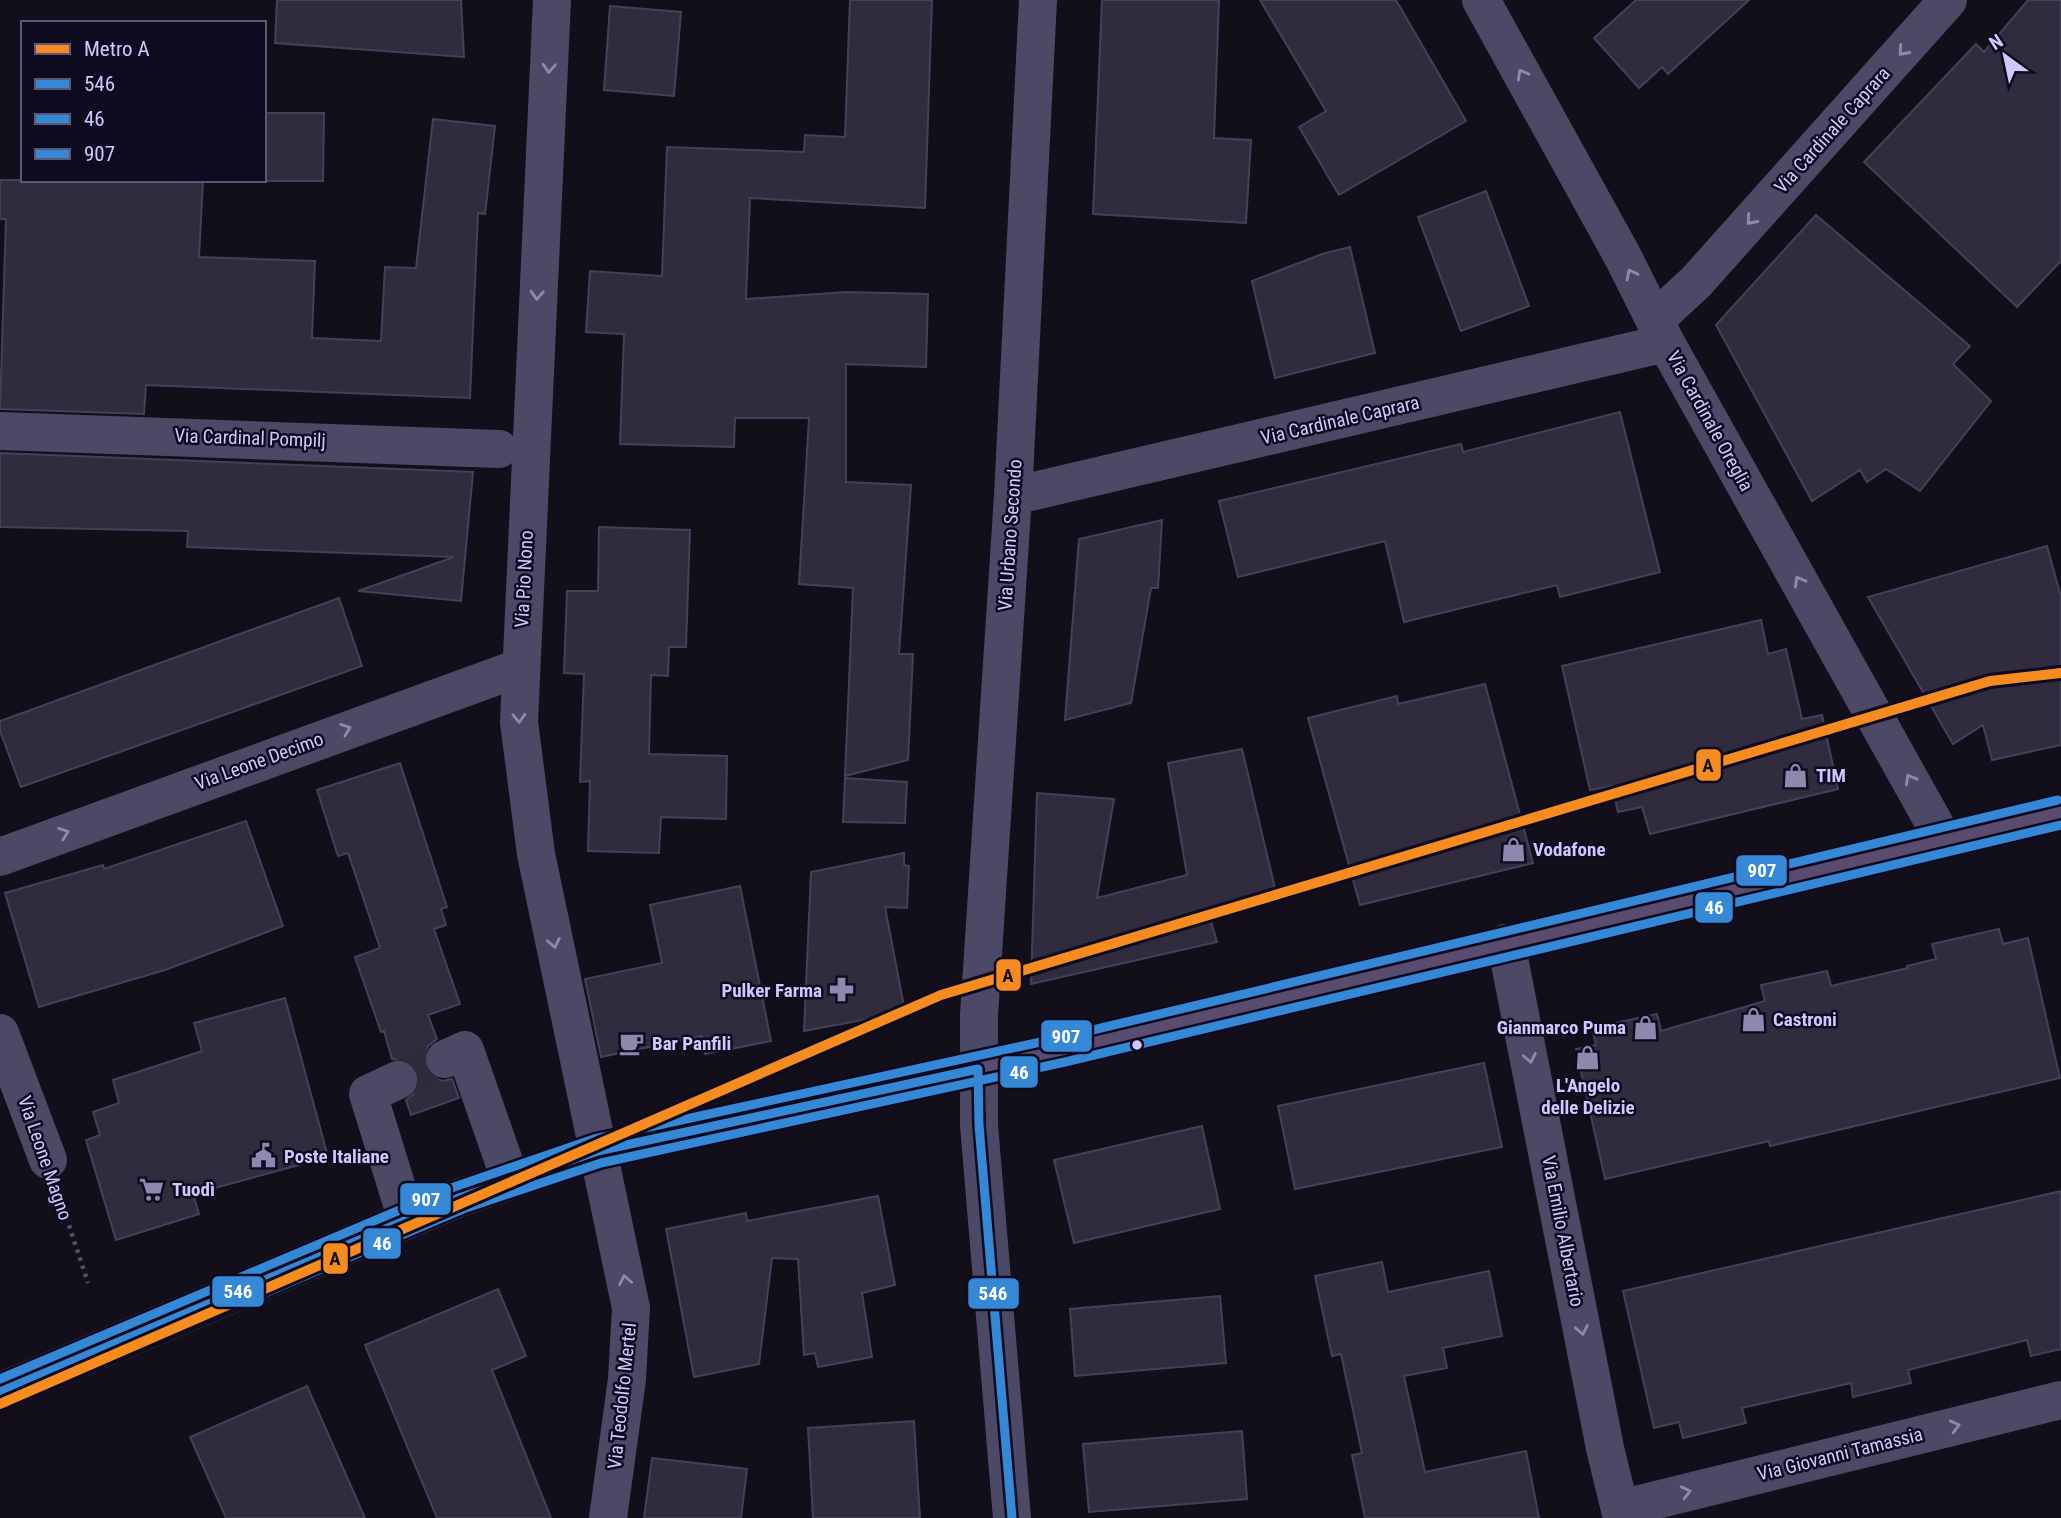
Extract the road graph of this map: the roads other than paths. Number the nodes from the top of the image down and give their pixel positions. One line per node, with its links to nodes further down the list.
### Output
1 (552, 0): 9 (street, Via Pio Nono, one-way to 9)
2 (1038, 0): 8 (street, Via Urbano Secondo)
3 (1481, 0): 5 (street, Via Cardinale Oreglia, one-way to 3)
4 (1948, 0): 5 (street, Via Cardinale Caprara, one-way to 5)
5 (1661, 331): 8 (street, Via Cardinale Caprara); 11 (street, Via Cardinale Oreglia, one-way to 5)
6 (0, 431): 7 (street, Via Cardinal Pompilj)
7 (499, 449)
8 (1013, 496): 16 (street, Via Urbano Secondo)
9 (519, 667): 12 (street, Via Leone Decimo, one-way to 9); 18 (street, Via Pio Nono, one-way to 18)
10 (2061, 811): 11 (main road)
11 (1944, 839): 13 (main road)
12 (0, 857)
13 (1506, 943): 16 (main road); 24 (street, Via Emilio Albertario, one-way to 24)
14 (0, 1033): 19 (street, Via Leone Magno)
15 (445, 1059): 20 (street)
16 (978, 1069): 18 (main road); 26 (street, Via Urbano Secondo)
17 (398, 1080): 21 (street)
18 (598, 1151): 20 (main road); 25 (street, Via Teodolfo Mertel, one-way to 18)
19 (48, 1160)
20 (510, 1179): 21 (main road)
21 (407, 1220): 22 (main road)
22 (0, 1392)
23 (2061, 1400): 24 (street, Via Giovanni Tamassia, one-way to 23)
24 (1621, 1513)
25 (608, 1518)
26 (1012, 1518)

